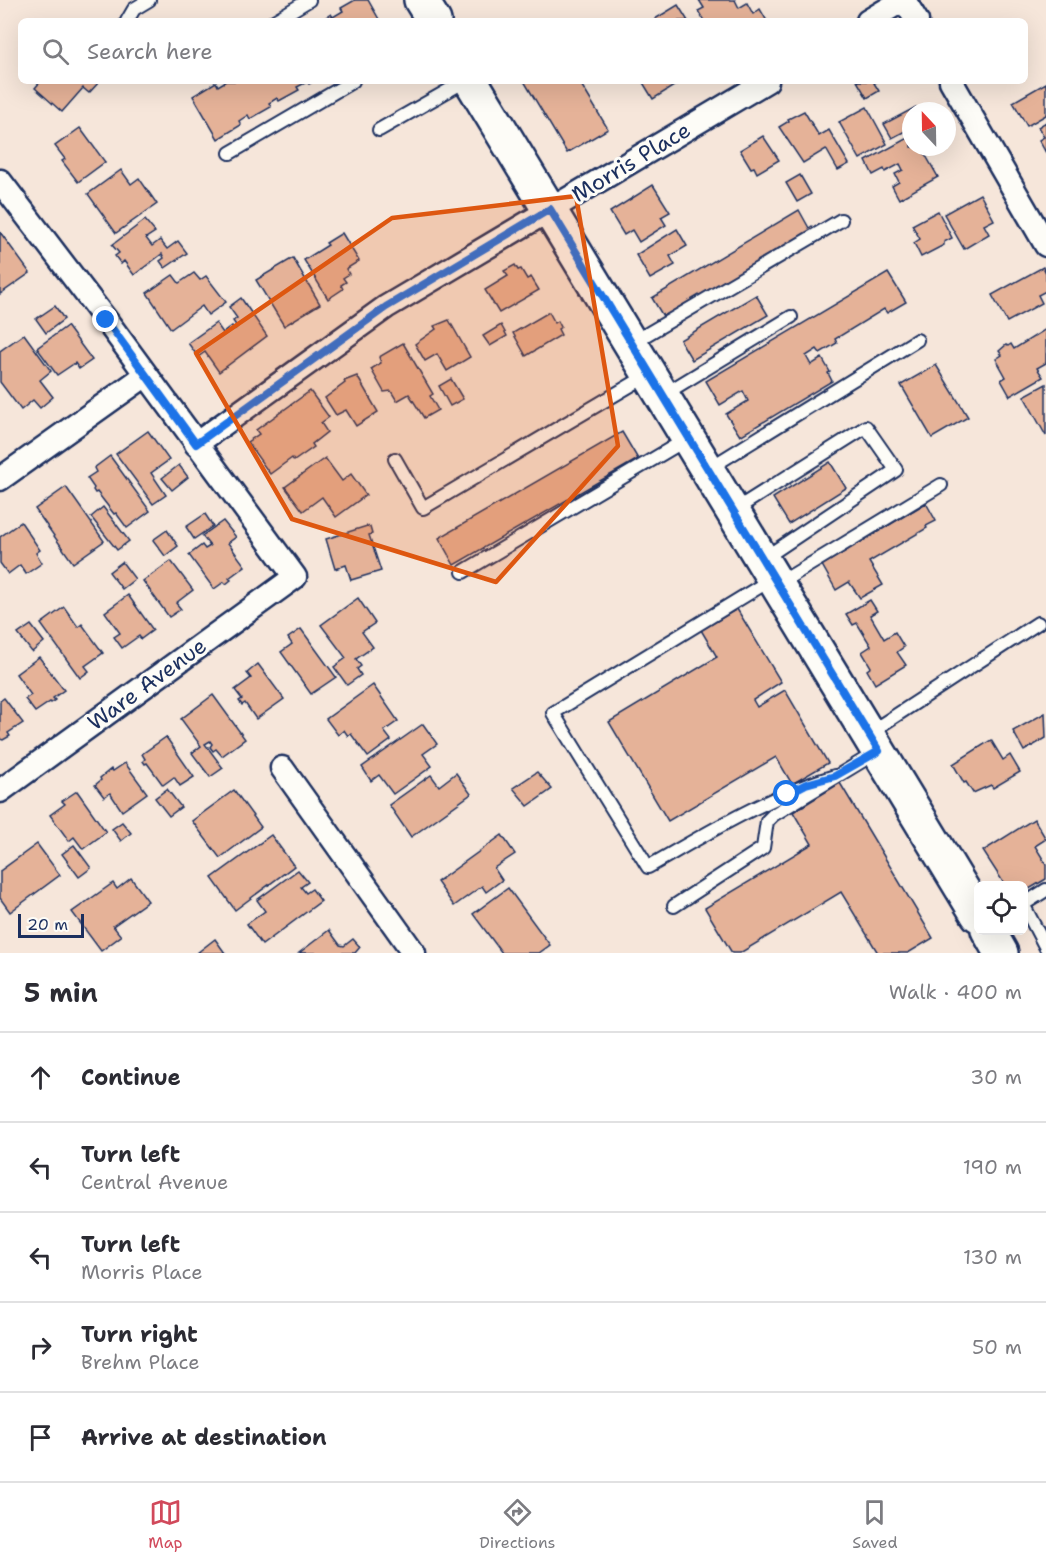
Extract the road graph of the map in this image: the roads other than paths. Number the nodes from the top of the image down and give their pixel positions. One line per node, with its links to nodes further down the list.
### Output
1 (149, 0): 5 (lane)
2 (309, 0): 6 (lane)
3 (421, 0): 7 (main road)
4 (904, 0): 8 (street); 9 (street)
5 (130, 18)
6 (279, 18)
7 (432, 18)
8 (873, 18)
9 (914, 18)
10 (348, 84): 16 (lane)
11 (460, 84): 15 (lane)
12 (473, 84): 18 (main road)
13 (762, 84): 18 (street, Morris Place)
14 (953, 84): 20 (street)
15 (379, 130)
16 (230, 153)
17 (0, 181): 24 (street)
18 (550, 209): 23 (main road); 27 (street, Morris Place)
19 (841, 220): 23 (lane)
20 (1046, 245)
21 (791, 317): 25 (lane)
22 (917, 340): 29 (lane)
23 (631, 343): 25 (main road)
24 (146, 375): 27 (street); 30 (street)
25 (655, 385): 26 (main road); 28 (lane)
26 (688, 439): 29 (main road); 33 (lane)
27 (196, 444): 39 (street, Ware Avenue)
28 (395, 459)
29 (706, 470): 32 (main road)
30 (0, 478)
31 (941, 485): 34 (lane)
32 (733, 512): 34 (main road); 34 (lane)
33 (463, 572)
34 (771, 574): 36 (main road); 38 (lane)
35 (1038, 623): 36 (lane)
36 (873, 742): 38 (lane); 43 (main road)
37 (282, 768): 47 (street)
38 (835, 776): 42 (lane)
39 (0, 791)
40 (1046, 890): 41 (lane)
41 (1028, 902)
42 (674, 906)
43 (974, 908)
44 (1028, 914): 46 (lane)
45 (991, 935): 48 (main road)
46 (1046, 948)
47 (414, 953)
48 (1001, 953)

